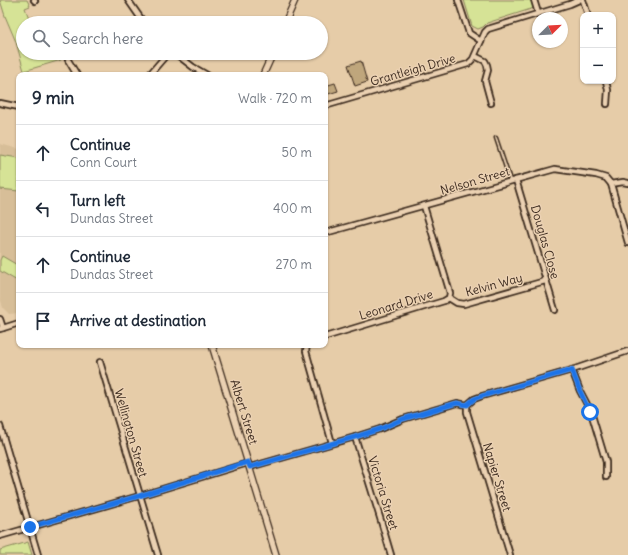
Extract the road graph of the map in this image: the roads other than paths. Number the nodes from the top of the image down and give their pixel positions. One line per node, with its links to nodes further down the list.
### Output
1 (128, 0): 11 (street)
2 (295, 0): 12 (street)
3 (458, 0): 13 (street)
4 (534, 0): 7 (street)
5 (579, 0): 8 (street)
6 (583, 0): 9 (street)
7 (538, 12)
8 (542, 12)
9 (587, 12)
10 (532, 15): 13 (street)
11 (139, 16)
12 (289, 16)
13 (480, 41): 14 (street)
14 (475, 56): 25 (street); 27 (street, Grantleigh Drive)
15 (68, 60): 19 (street)
16 (162, 60): 20 (street)
17 (184, 60): 21 (street)
18 (270, 60): 22 (street)
19 (75, 72)
20 (152, 72)
21 (202, 72)
22 (264, 72)
23 (607, 84): 26 (street)
24 (0, 102): 28 (street)
25 (491, 104)
26 (607, 104)
27 (328, 105)
28 (16, 106)
29 (496, 138): 31 (lane)
30 (516, 180): 31 (street, Nelson Street); 33 (street, Nelson Street); 37 (street, Douglas Close)
31 (510, 182): 34 (street, Nelson Street)
32 (628, 183): 33 (street)
33 (611, 184): 36 (street)
34 (424, 206): 35 (street, Nelson Street); 38 (street, Leonard Drive)
35 (328, 232)
36 (628, 243)
37 (546, 281): 38 (street, Kelvin Way); 39 (street, Douglas Close)
38 (449, 298): 43 (street, Leonard Drive)
39 (555, 310)
40 (0, 318): 42 (street)
41 (16, 324): 42 (street)
42 (1, 328)
43 (328, 336)
44 (213, 348): 53 (street, Albert Street)
45 (306, 348): 52 (street)
46 (628, 351): 48 (street)
47 (100, 362): 55 (street, Wellington Street)
48 (572, 370): 49 (street); 54 (street)
49 (467, 405): 51 (street); 62 (street, Napier Street)
50 (0, 426): 56 (street)
51 (355, 437): 52 (street); 61 (street, Victoria Street)
52 (332, 443): 53 (street)
53 (249, 465): 55 (street); 60 (street, Albert Street)
54 (606, 477)
55 (139, 496): 56 (street); 59 (street, Wellington Street)
56 (30, 527): 57 (street); 58 (street)
57 (0, 536)
58 (38, 555)
59 (158, 555)
60 (276, 555)
61 (391, 555)
62 (510, 555)

